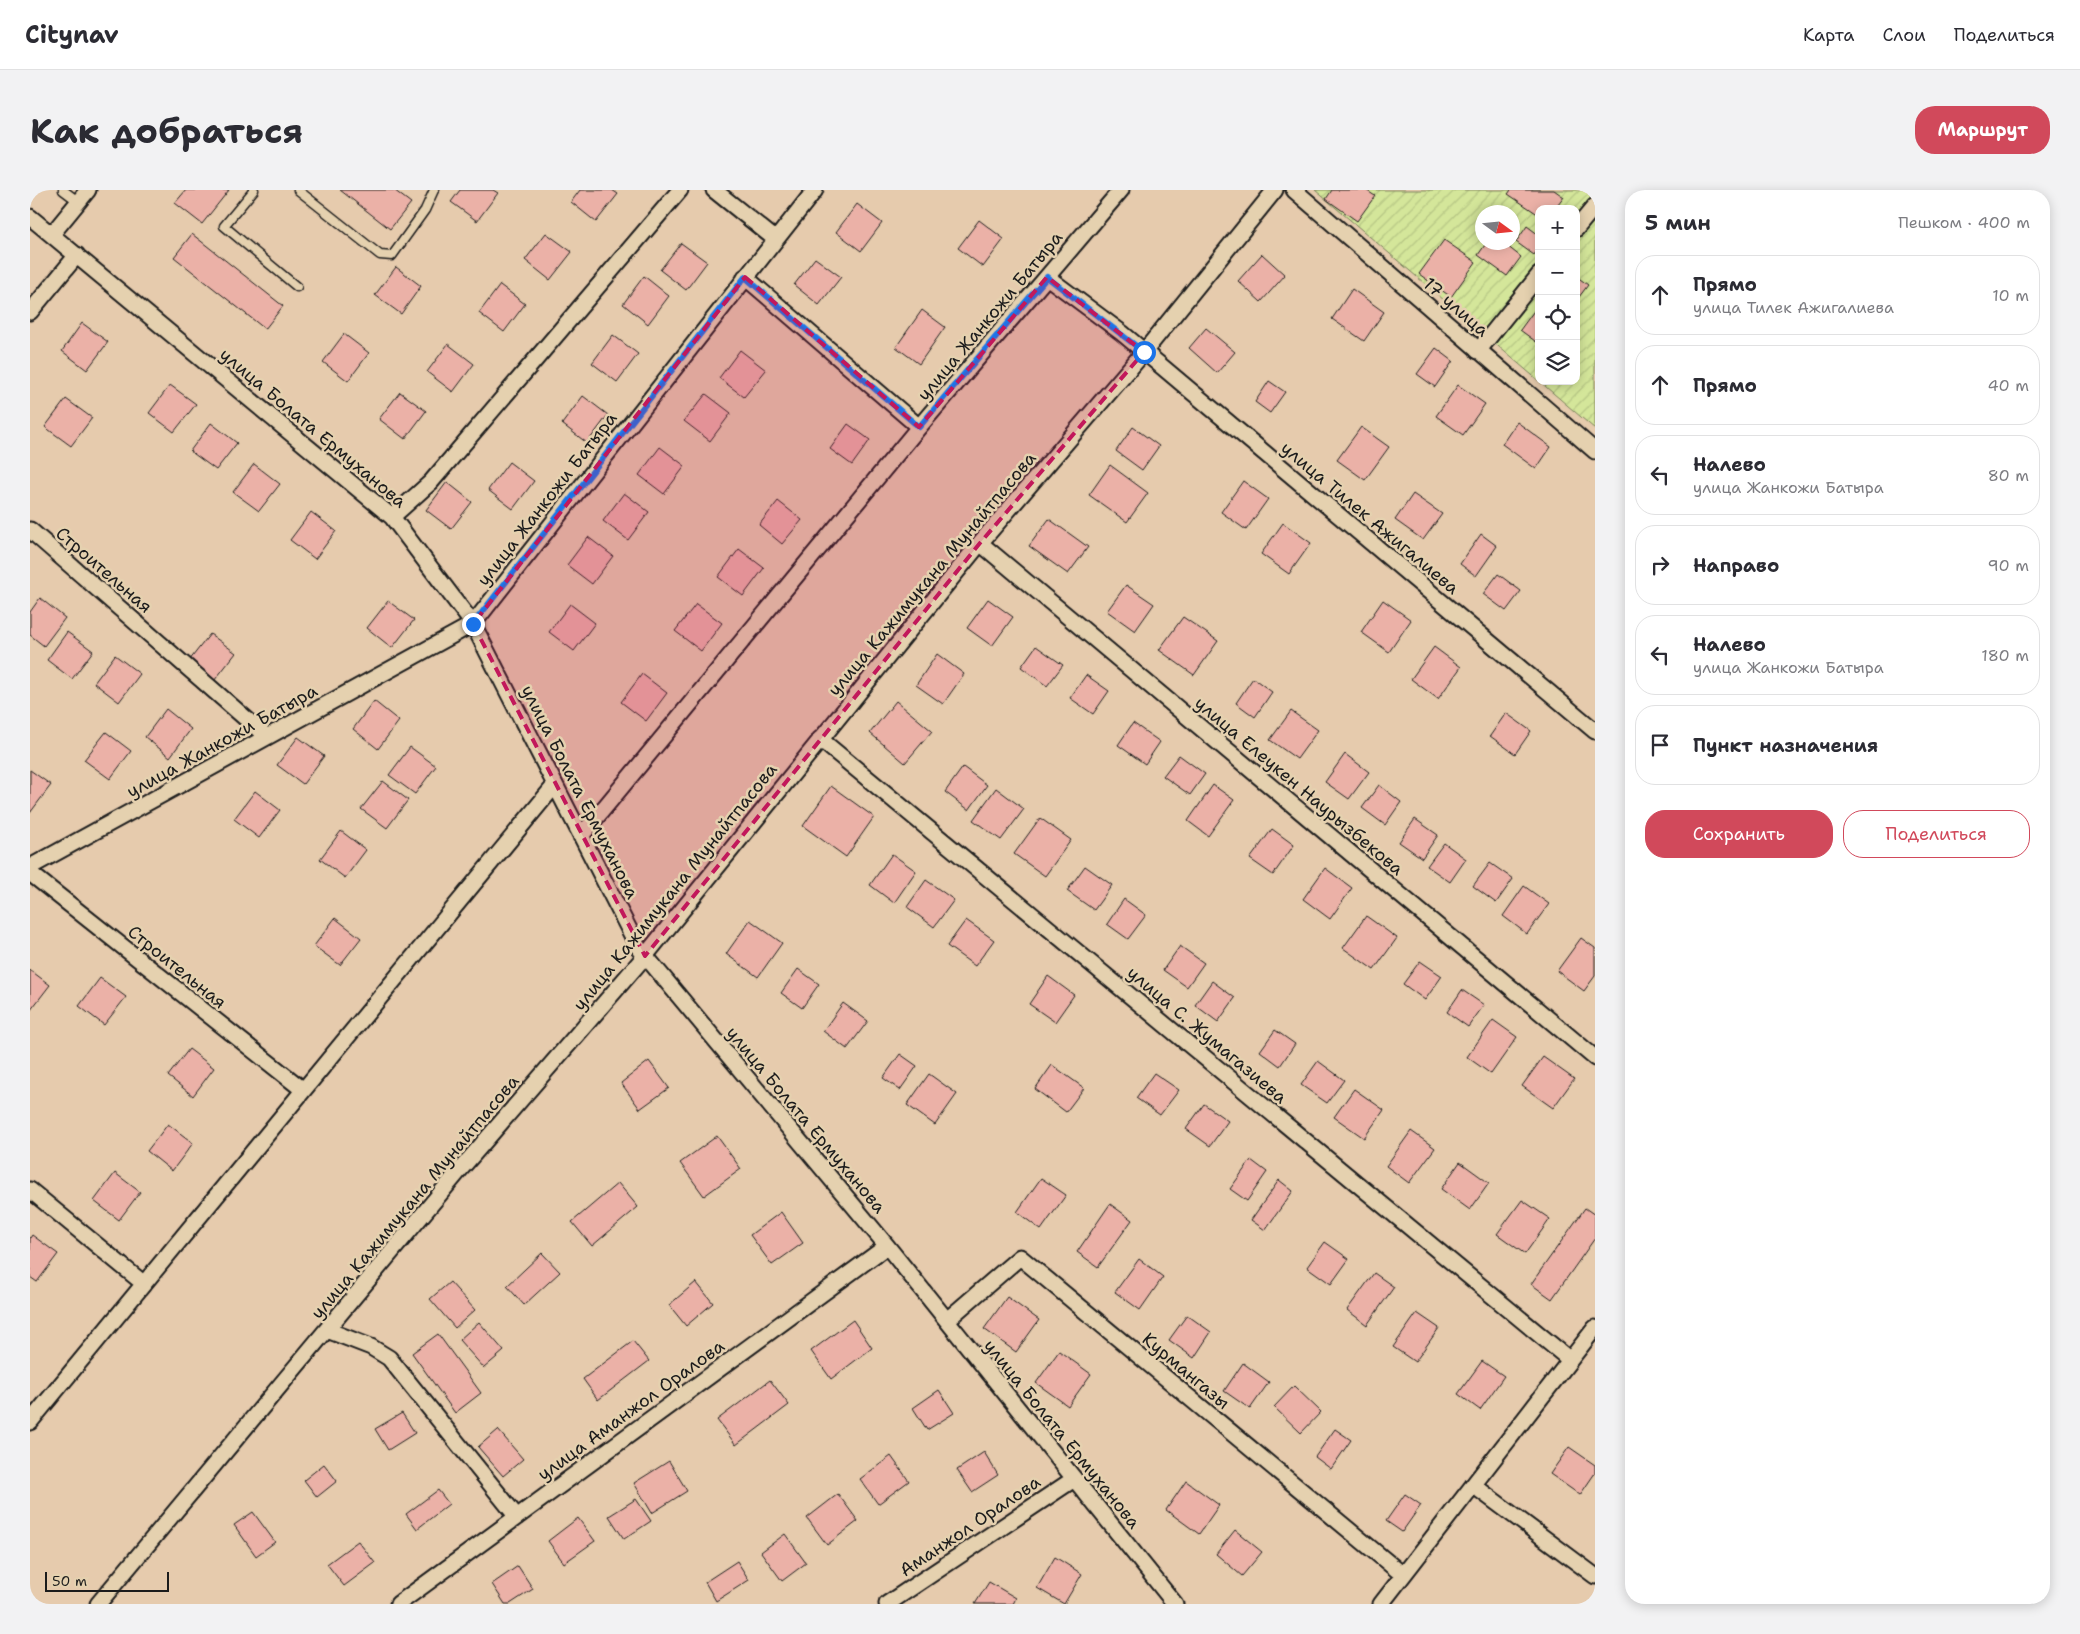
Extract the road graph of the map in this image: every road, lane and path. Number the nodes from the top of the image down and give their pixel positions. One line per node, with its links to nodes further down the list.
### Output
1 (64, 190): 11 (lane)
2 (254, 190): 21 (lane)
3 (298, 190): 4 (lane)
4 (434, 190)
5 (680, 190): 27 (street)
6 (714, 190): 16 (street)
7 (815, 190): 16 (street, улица Жанкожи Батыра)
8 (1121, 190): 19 (street, улица Жанкожи Батыра)
9 (1275, 190): 24 (street, улица Кажимукана Мунайтпасова)
10 (1294, 190): 23 (street, 17 улица)
11 (83, 196): 15 (street)
12 (1595, 206): 14 (street)
13 (30, 217): 15 (street, улица Болата Ермуханова)
14 (1580, 224)
15 (52, 234): 17 (street, улица Болата Ермуханова)
16 (776, 239): 18 (street, улица Жанкожи Батыра)
17 (78, 255): 22 (street); 27 (street, улица Болата Ермуханова)
18 (745, 277): 25 (street); 30 (street, улица Жанкожи Батыра)
19 (1047, 277): 24 (street, улица Тилек Ажигалиева); 25 (street, улица Жанкожи Батыра)
20 (1535, 280): 23 (street)
21 (297, 287)
22 (30, 312)
23 (1478, 351): 26 (street, 17 улица)
24 (1144, 352): 29 (street, улица Кажимукана Мунайтпасова); 31 (street, улица Тилек Ажигалиева)
25 (919, 427): 35 (street, улица Жанкожи Батыра)
26 (1595, 451)
27 (392, 517): 30 (street, улица Болата Ермуханова)
28 (30, 530): 32 (street, Строительная)
29 (980, 543): 33 (street, улица Кажимукана Мунайтпасова); 39 (street, улица Елеукен Наурызбекова)
30 (473, 624): 32 (street, улица Жанкожи Батыра); 34 (street, улица Болата Ермуханова)
31 (1595, 731)
32 (267, 737): 36 (street, улица Жанкожи Батыра)
33 (820, 739): 38 (street, улица Кажимукана Мунайтпасова); 47 (street, улица С. Жумагазиева)
34 (555, 785): 35 (street, улица Болата Ермуханова); 40 (street)
35 (581, 836): 38 (street, улица Болата Ермуханова)
36 (30, 867)
37 (30, 873): 40 (street, Строительная)
38 (645, 956): 42 (street, улица Болата Ермуханова); 46 (street, улица Кажимукана Мунайтпасова)
39 (1595, 1058)
40 (302, 1090): 43 (street)
41 (30, 1190): 43 (street)
42 (887, 1246): 44 (street, улица Болата Ермуханова); 51 (street, улица Аманжол Оралова)
43 (143, 1283): 48 (street)
44 (947, 1320): 49 (street, улица Болата Ермуханова); 52 (street, Курмангазы)
45 (1595, 1328): 47 (street)
46 (327, 1330): 51 (street); 54 (street, улица Кажимукана Мунайтпасова)
47 (1570, 1360): 50 (street)
48 (30, 1422)
49 (1074, 1478): 56 (street, Аманжол Оралова); 57 (street, улица Болата Ермуханова)
50 (1473, 1484): 52 (street); 53 (street)
51 (517, 1517): 55 (street, улица Аманжол Оралова)
52 (1403, 1575): 58 (street)
53 (1595, 1576)
54 (98, 1604)
55 (398, 1604)
56 (887, 1604)
57 (1175, 1604)
58 (1381, 1604)

